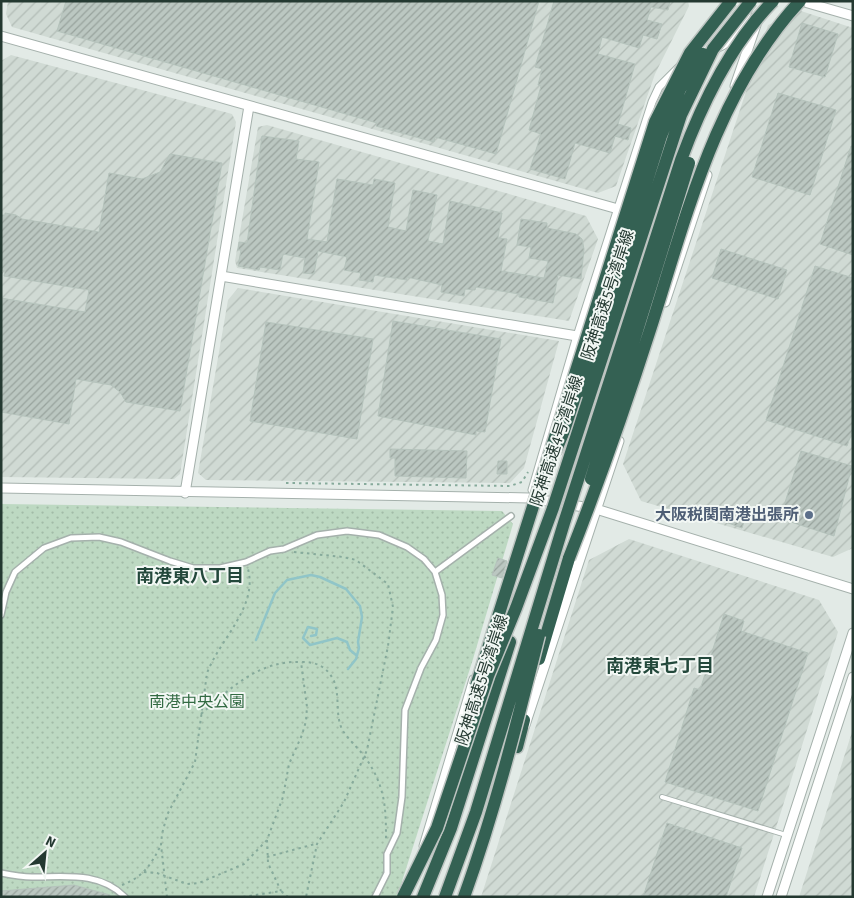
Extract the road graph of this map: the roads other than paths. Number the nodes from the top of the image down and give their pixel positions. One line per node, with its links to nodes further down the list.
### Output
1 (731, 1): 17 (highway, bridge)
2 (751, 1): 12 (street); 34 (highway, 阪神高速4号湾岸線, bridge)
3 (756, 1): 17 (highway, bridge); 36 (highway, 阪神高速5号湾岸線, bridge)
4 (764, 1): 18 (street)
5 (773, 1): 10 (highway, 阪神高速5号湾岸線, bridge)
6 (778, 1): 38 (highway, bridge)
7 (801, 1): 8 (street); 20 (highway, bridge)
8 (853, 16)
9 (1, 36): 11 (street)
10 (706, 101): 20 (highway, bridge); 37 (highway, 阪神高速5号湾岸線, bridge)
11 (249, 106): 12 (street); 13 (street)
12 (618, 210): 14 (street)
13 (221, 276): 14 (street); 16 (street)
14 (577, 336): 17 (street)
15 (4, 490): 16 (street)
16 (185, 493): 17 (street)
17 (534, 495): 18 (street); 21 (street); 35 (highway, bridge)
18 (596, 509): 24 (street); 28 (street)
19 (511, 516): 22 (street)
20 (569, 558): 28 (highway)
21 (509, 562)
22 (435, 572): 25 (street); 33 (street)
23 (504, 579): 35 (street)
24 (853, 589)
25 (1, 615)
26 (853, 633): 30 (street)
27 (853, 677): 41 (street)
28 (517, 747): 39 (street)
29 (662, 797): 30 (lane)
30 (786, 835): 40 (street)
31 (1, 873): 32 (street)
32 (124, 897)
33 (374, 897)
34 (403, 897)
35 (409, 897)
36 (423, 897)
37 (445, 897)
38 (464, 897)
39 (469, 897)
40 (767, 897)
41 (781, 897)

